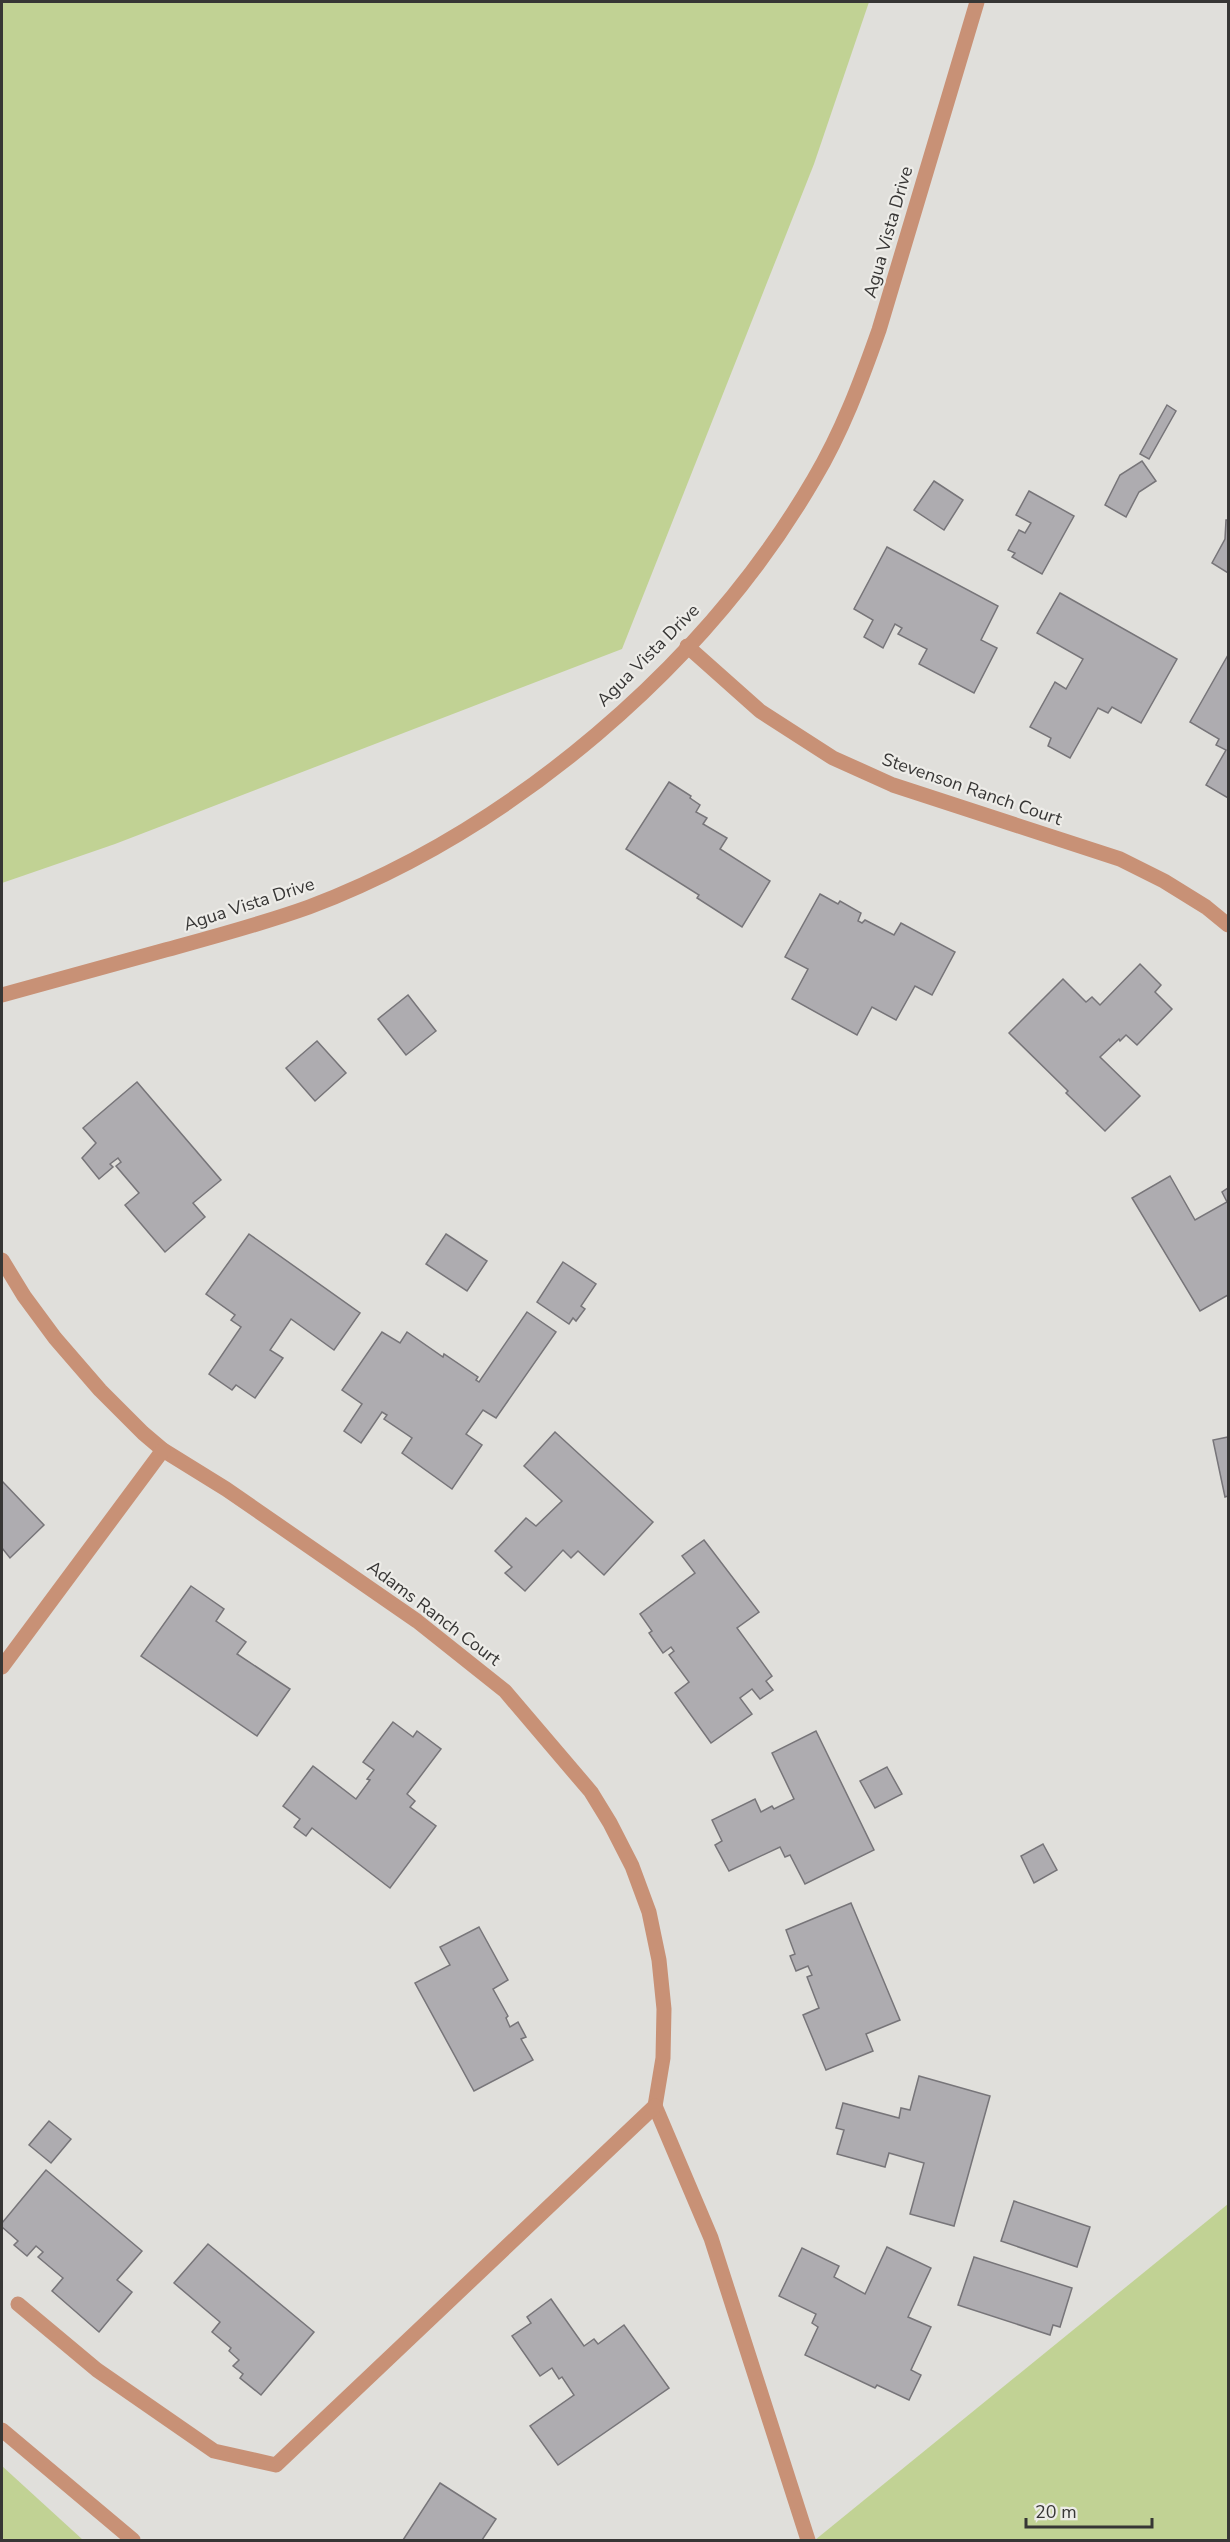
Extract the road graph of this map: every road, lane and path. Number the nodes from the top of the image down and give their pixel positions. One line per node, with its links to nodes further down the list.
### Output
1 (976, 2): 2 (street, Agua Vista Drive)
2 (687, 646): 3 (street, Stevenson Ranch Court); 4 (street, Agua Vista Drive)
3 (1228, 925)
4 (2, 995)
5 (2, 1260): 6 (street, Adams Ranch Court)
6 (163, 1450): 7 (street); 8 (street, Adams Ranch Court)
7 (2, 1667)
8 (655, 2106): 9 (street); 12 (street)
9 (18, 2304)
10 (2, 2430): 11 (street)
11 (134, 2541)
12 (808, 2541)

